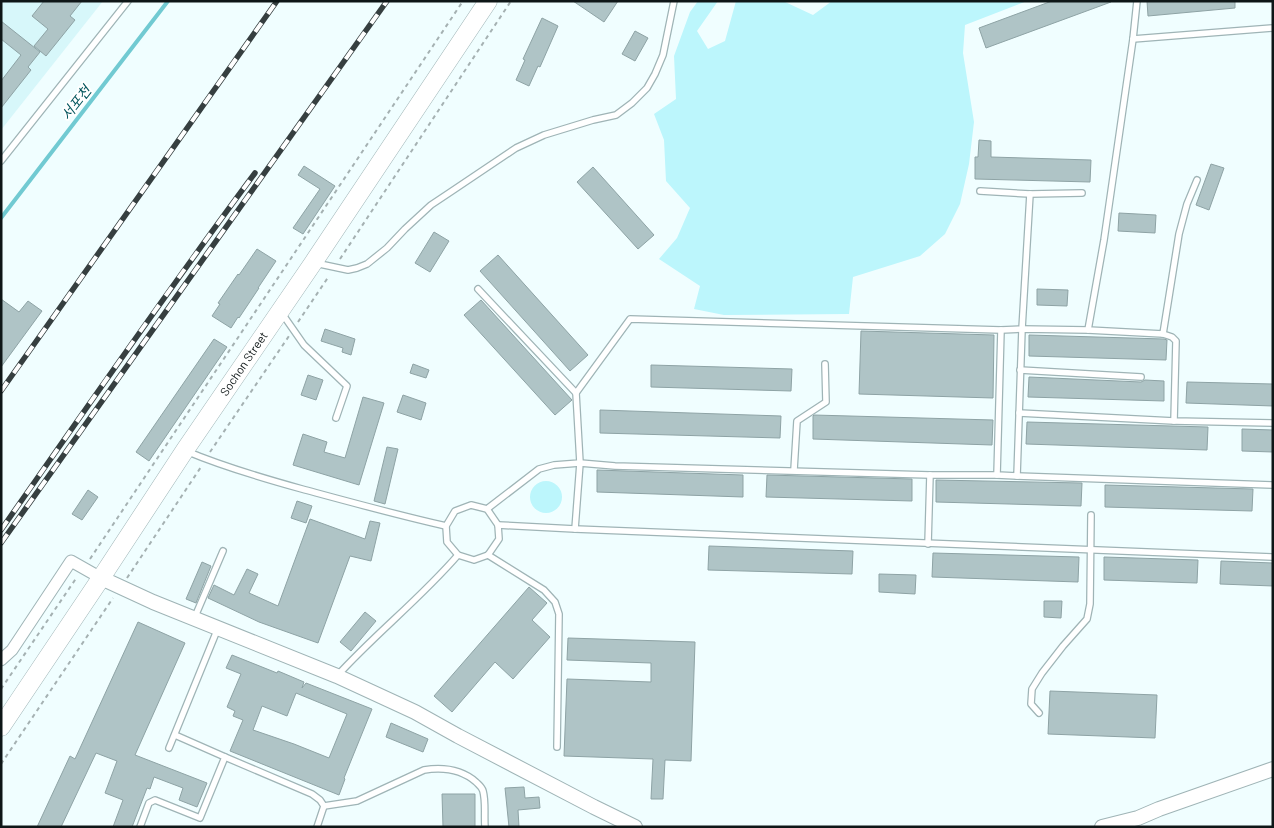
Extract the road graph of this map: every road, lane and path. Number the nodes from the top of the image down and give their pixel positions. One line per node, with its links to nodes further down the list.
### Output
1 (128, 1): 9 (lane)
2 (463, 1): 50 (path)
3 (488, 1): 14 (main road, Sochon Street)
4 (510, 1): 15 (path)
5 (674, 1): 15 (lane)
6 (1137, 1): 8 (lane)
7 (1273, 28): 8 (lane)
8 (1133, 39): 21 (lane)
9 (1, 161)
10 (1197, 180): 22 (lane)
11 (980, 191): 13 (lane)
12 (1082, 193): 13 (lane)
13 (1030, 194): 19 (lane)
14 (313, 263): 15 (lane); 17 (main road, Sochon Street)
15 (334, 267): 18 (path)
16 (478, 289): 26 (lane)
17 (280, 310): 18 (lane); 31 (main road, Sochon Street)
18 (293, 329): 28 (lane); 32 (path)
19 (1022, 329): 20 (lane); 21 (lane); 24 (lane)
20 (1002, 330): 26 (lane); 36 (lane)
21 (1088, 330): 22 (lane)
22 (1163, 334): 29 (lane)
23 (825, 364): 34 (lane)
24 (1020, 370): 25 (lane); 27 (lane)
25 (1141, 377)
26 (576, 392): 33 (lane)
27 (1019, 413): 29 (lane); 37 (lane)
28 (336, 418)
29 (1174, 421): 30 (lane)
30 (1273, 423)
31 (186, 450): 32 (lane); 51 (main road, Sochon Street)
32 (206, 459): 42 (lane); 52 (path)
33 (580, 462): 34 (lane); 39 (lane); 43 (lane)
34 (794, 470): 35 (lane)
35 (930, 475): 36 (lane); 44 (lane)
36 (997, 475): 37 (lane)
37 (1017, 476): 38 (lane)
38 (1273, 485)
39 (487, 510): 41 (lane); 42 (lane)
40 (1091, 515): 45 (lane)
41 (498, 525): 43 (lane); 47 (lane)
42 (446, 526): 48 (lane)
43 (576, 530): 44 (lane)
44 (928, 544): 45 (lane)
45 (1090, 550): 49 (lane); 58 (lane)
46 (223, 551): 53 (lane)
47 (488, 555): 48 (lane); 61 (lane)
48 (458, 556): 56 (lane)
49 (1273, 557)
50 (84, 568): 51 (street); 55 (street); 57 (path)
51 (101, 578): 52 (street); 59 (main road, Sochon Street)
52 (121, 587): 53 (street); 64 (path)
53 (194, 619): 54 (street)
54 (218, 628): 56 (street); 60 (lane)
55 (1, 660)
56 (337, 676): 67 (street)
57 (1, 689)
58 (1039, 713)
59 (1, 727)
60 (175, 735): 62 (lane); 63 (lane)
61 (557, 747)
62 (169, 748)
63 (224, 757): 66 (lane); 68 (lane)
64 (1, 764)
65 (1273, 769): 71 (street)
66 (324, 806): 69 (lane); 70 (lane)
67 (630, 826)
68 (140, 827)
69 (317, 827)
70 (485, 827)
71 (1102, 827)

